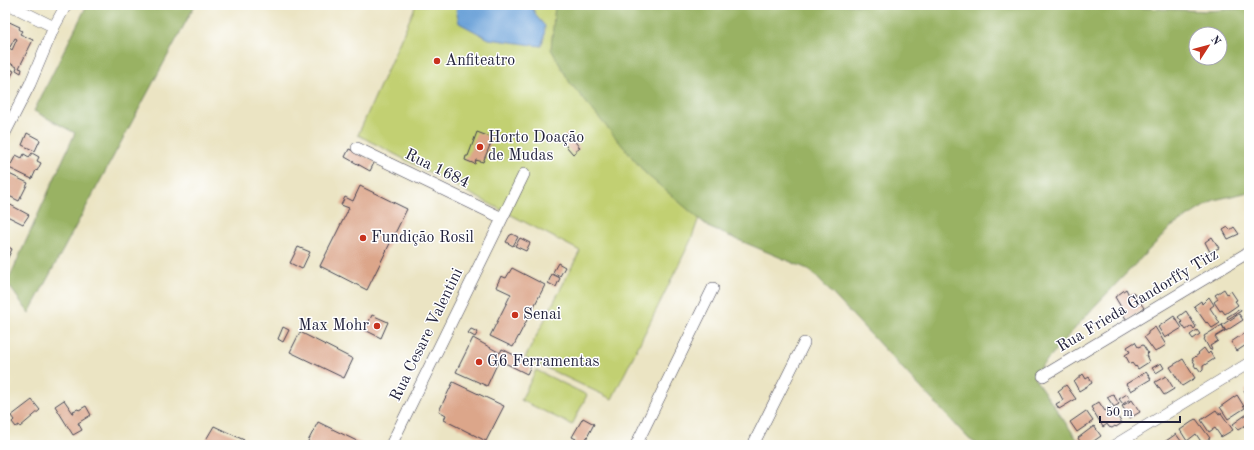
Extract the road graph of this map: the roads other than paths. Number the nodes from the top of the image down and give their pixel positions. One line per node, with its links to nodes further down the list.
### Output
1 (10, 5): 3 (street)
2 (66, 5): 3 (street)
3 (54, 27): 4 (street)
4 (5, 133)
5 (357, 148): 7 (street, Rua 1684)
6 (524, 174): 7 (street, Rua Cesare Valentini)
7 (502, 218): 13 (street, Rua Cesare Valentini)
8 (1249, 252): 12 (street, Rua Frieda Gandorffy Titz)
9 (713, 288): 14 (street)
10 (804, 343): 15 (street)
11 (1249, 363): 16 (street)
12 (1043, 376)
13 (391, 445)
14 (636, 445)
15 (753, 445)
16 (1115, 445)

